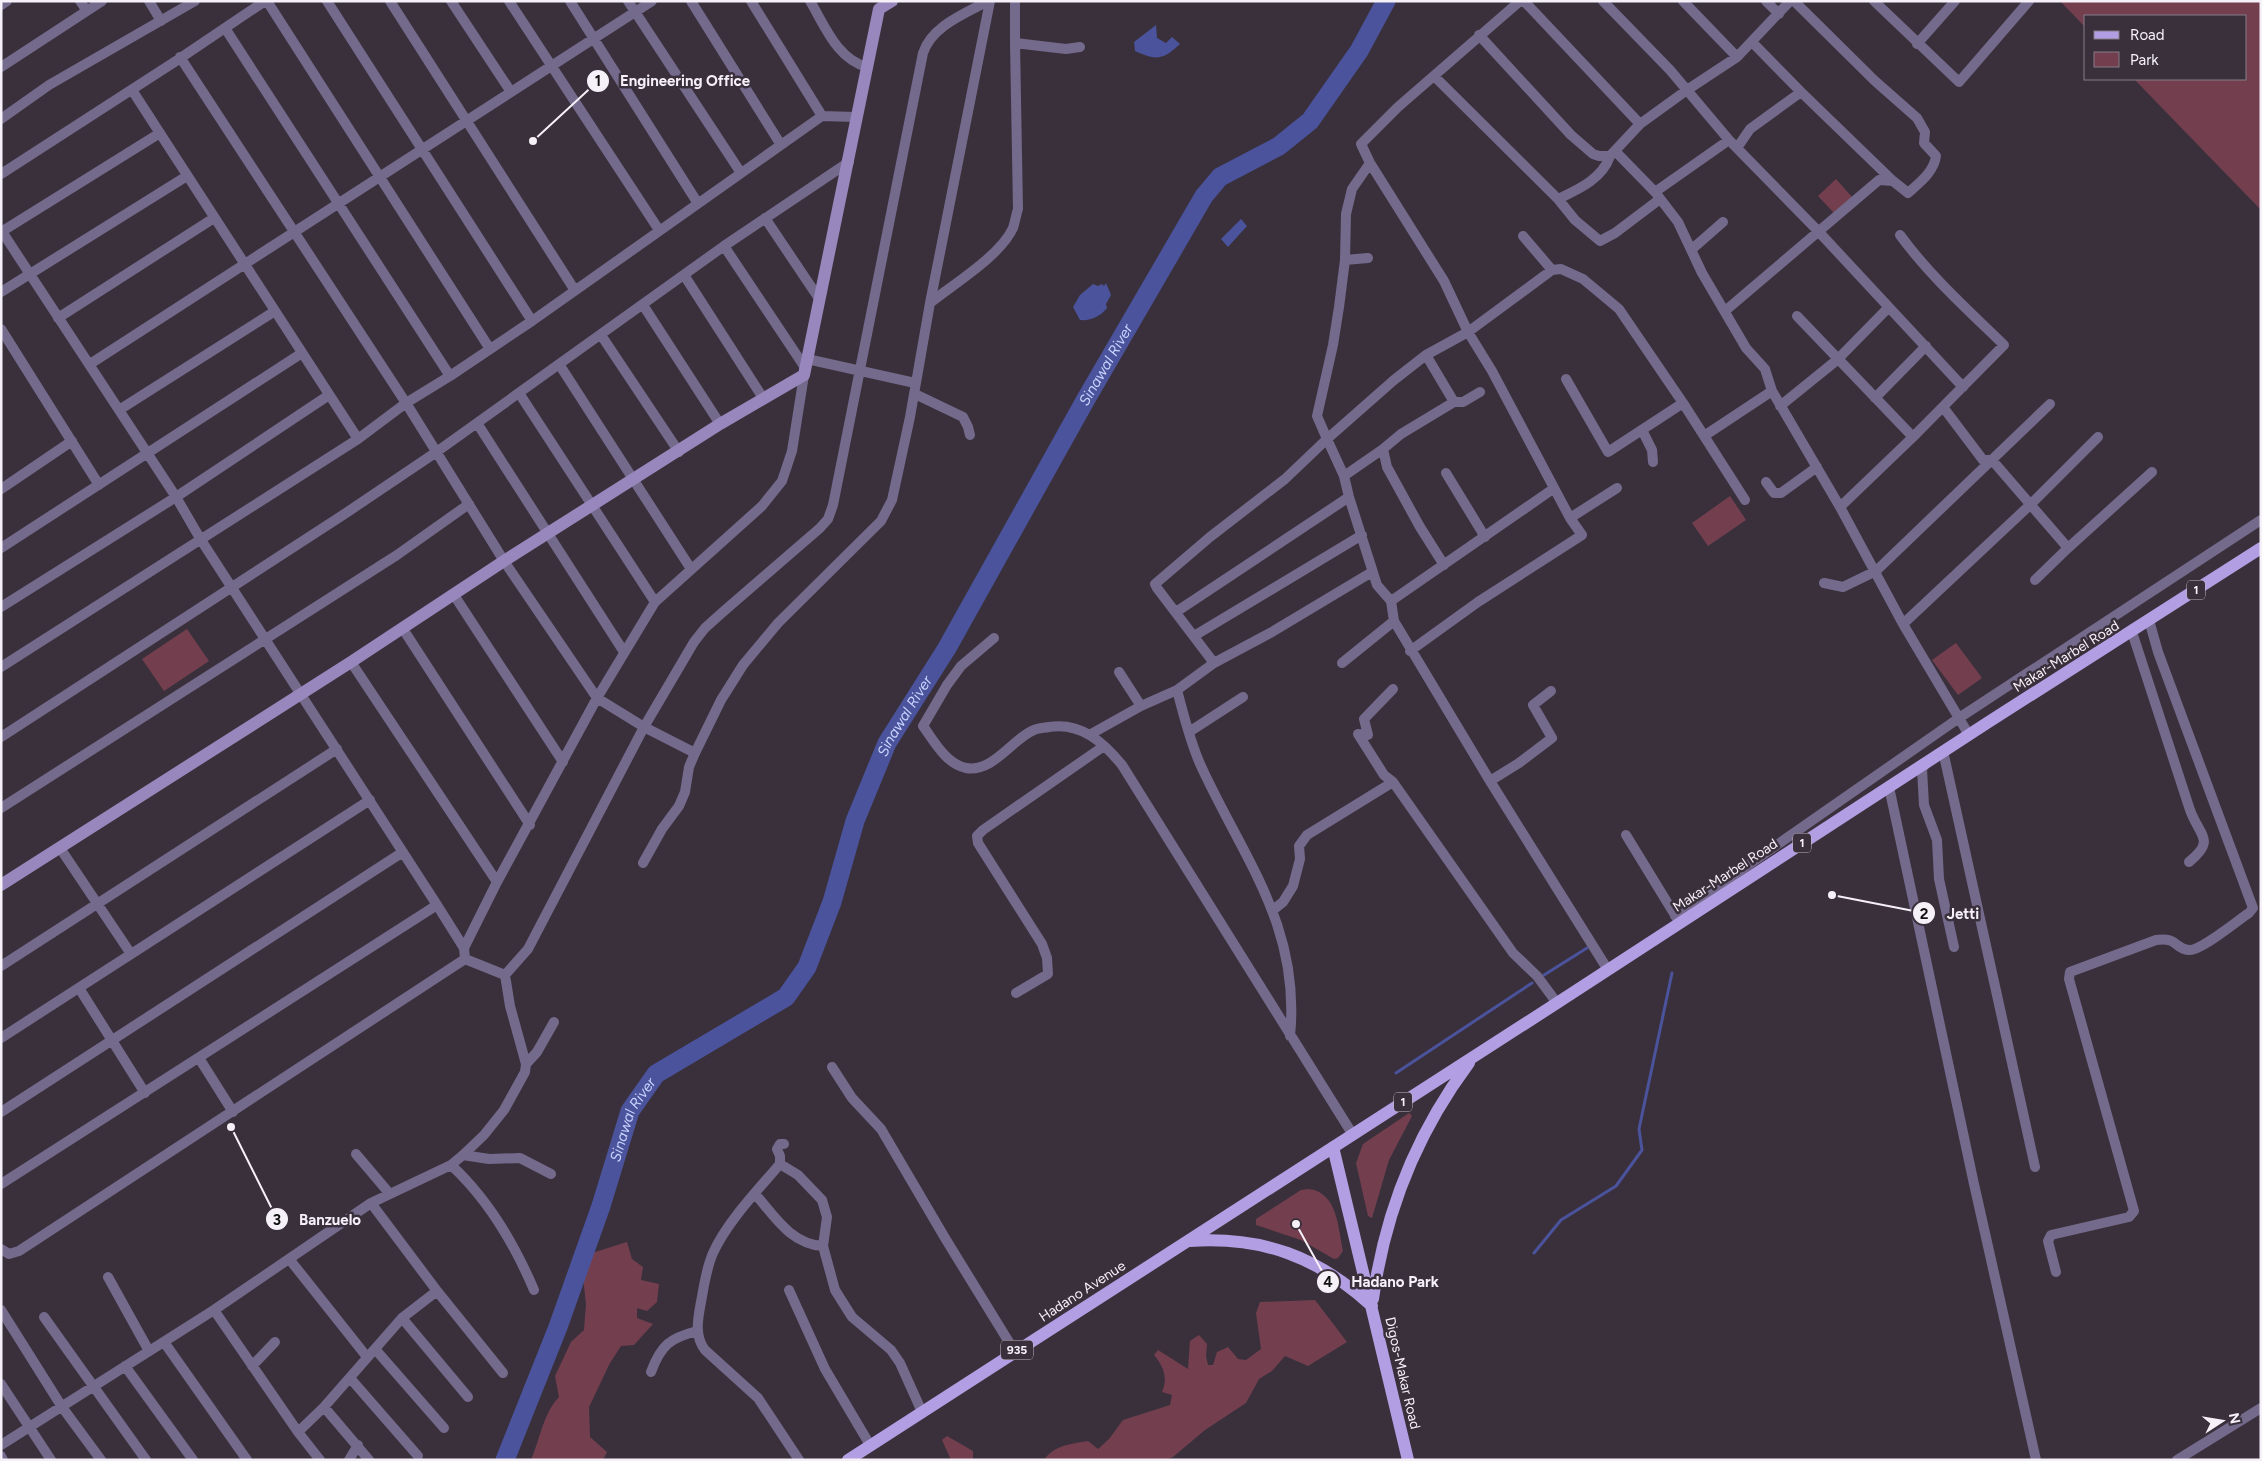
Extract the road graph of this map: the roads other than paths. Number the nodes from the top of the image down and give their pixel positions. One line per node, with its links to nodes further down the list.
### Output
1 (7, 1): 29 (street)
2 (80, 1): 31 (street)
3 (102, 1): 31 (street)
4 (149, 1): 34 (street)
5 (195, 1): 34 (street)
6 (266, 1): 35 (street); 67 (street)
7 (327, 1): 60 (street)
8 (390, 1): 55 (street)
9 (451, 1): 50 (street)
10 (509, 1): 44 (street)
11 (570, 1): 37 (street)
12 (628, 1): 32 (street)
13 (652, 1): 32 (street)
14 (690, 1): 59 (street)
15 (751, 1): 52 (street)
16 (810, 1): 46 (street)
17 (892, 1): 30 (street)
18 (989, 1): 93 (street); 112 (street)
19 (1015, 1): 39 (street)
20 (1522, 1): 36 (street); 56 (street)
21 (1602, 1): 49 (street)
22 (1684, 1): 43 (street)
23 (1766, 1): 33 (street)
24 (1790, 1): 33 (street)
25 (1794, 1): 68 (street)
26 (1874, 1): 40 (street)
27 (1954, 1): 40 (street)
28 (2029, 1): 40 (street)
29 (1, 5)
30 (876, 5): 46 (street)
31 (87, 11): 45 (street)
32 (635, 12): 37 (street); 64 (street)
33 (1778, 14): 38 (street)
34 (161, 21): 54 (street)
35 (225, 28): 42 (street); 72 (street)
36 (1479, 35): 47 (street); 61 (street)
37 (594, 38): 44 (street); 71 (street)
38 (1752, 42): 43 (street); 51 (street)
39 (1016, 43): 41 (street); 93 (street)
40 (1916, 44)
41 (1080, 47)
42 (180, 57): 48 (street); 76 (street)
43 (1737, 57): 49 (street)
44 (551, 66): 50 (street); 77 (street)
45 (1, 67)
46 (867, 67): 53 (street)
47 (1435, 77): 63 (street); 70 (street)
48 (132, 90): 57 (street); 65 (street)
49 (1688, 90): 56 (street); 58 (street)
50 (511, 92): 55 (street)
51 (1801, 92): 58 (street); 68 (street)
52 (822, 116): 53 (street); 59 (street)
53 (855, 118): 62 (street)
54 (1, 119)
55 (467, 121): 60 (street); 90 (street)
56 (1640, 124): 61 (street)
57 (160, 133): 66 (street); 78 (street)
58 (1733, 144): 69 (street); 79 (street)
59 (781, 145): 64 (street)
60 (423, 149): 67 (street); 100 (street)
61 (1612, 154): 69 (street); 70 (street)
62 (849, 162): 74 (street); 92 (street)
63 (1370, 163): 85 (street); 102 (street)
64 (741, 173): 71 (street)
65 (1, 174)
66 (187, 176): 73 (street); 88 (street)
67 (381, 177): 72 (street); 105 (street)
68 (1893, 181): 79 (street)
69 (1657, 195): 70 (street); 83 (street)
70 (1558, 199)
71 (697, 202): 77 (street)
72 (338, 204): 76 (street); 113 (street)
73 (214, 218): 86 (street); 99 (street)
74 (765, 218): 82 (street); 92 (street)
75 (1723, 222): 83 (street)
76 (295, 230): 86 (street); 124 (street)
77 (659, 230): 90 (street)
78 (2, 231): 88 (street)
79 (1818, 231): 95 (street); 97 (street)
80 (1900, 235): 115 (street)
81 (1523, 236): 87 (street)
82 (724, 246): 89 (street); 111 (street)
83 (1691, 250): 97 (street)
84 (1368, 258): 85 (street)
85 (1345, 260): 137 (street)
86 (245, 265): 96 (street); 109 (street)
87 (1552, 270): 102 (street); 125 (street)
88 (29, 274): 91 (street); 99 (street)
89 (684, 275): 94 (street); 121 (street)
90 (574, 290): 100 (street)
91 (1, 292)
92 (820, 300): 111 (street)
93 (930, 303): 116 (street)
94 (643, 305): 103 (street); 131 (street)
95 (1888, 308): 104 (street); 108 (street)
96 (275, 311): 106 (street); 129 (street)
97 (1725, 312): 117 (street)
98 (1797, 316): 108 (street)
99 (58, 318): 109 (street)
100 (532, 321): 105 (street)
101 (1, 329): 139 (street)
102 (1468, 332): 107 (street); 155 (street)
103 (601, 335): 110 (street); 141 (street)
104 (1926, 346): 115 (street); 122 (street)
105 (490, 349): 113 (street)
106 (302, 353): 120 (street); 142 (street)
107 (1426, 355): 123 (street); 137 (street)
108 (1837, 360): 122 (street); 127 (street)
109 (90, 364): 129 (street)
110 (560, 364): 119 (street); 150 (street)
111 (806, 368): 112 (street); 121 (street); 174 (street)
112 (859, 370): 116 (street); 208 (street)
113 (450, 376): 124 (street)
114 (1566, 379): 132 (street)
115 (1963, 387): 128 (street)
116 (915, 388): 133 (street); 215 (street)
117 (1772, 391): 127 (street); 134 (street)
118 (1480, 392): 123 (street)
119 (519, 393): 130 (street); 161 (street)
120 (330, 396): 138 (street); 156 (street)
121 (763, 398): 131 (street)
122 (1875, 398): 135 (street)
123 (1454, 402): 140 (street)
124 (406, 403): 138 (street); 143 (street)
125 (1683, 404): 132 (street); 134 (street)
126 (2050, 404): 144 (street)
127 (1780, 406): 146 (street)
128 (1943, 407): 135 (street); 144 (street)
129 (119, 410): 142 (street)
130 (477, 423): 143 (street); 165 (street)
131 (720, 424): 141 (street)
132 (1642, 430): 145 (street)
133 (970, 435)
134 (1704, 436): 158 (street)
135 (1913, 438): 162 (street)
136 (2098, 438): 160 (street)
137 (1327, 439): 149 (street); 184 (street)
138 (358, 440): 168 (street)
139 (72, 441): 152 (street); 154 (street)
140 (1383, 449): 149 (street); 173 (street)
141 (679, 452): 150 (street)
142 (147, 453): 152 (street); 156 (street)
143 (435, 453): 159 (street); 179 (street)
144 (1992, 460): 160 (street); 175 (street)
145 (1653, 462)
146 (1817, 467): 151 (street); 162 (street)
147 (2152, 472): 170 (street)
148 (1446, 473): 167 (street)
149 (1344, 476): 157 (street)
150 (635, 479): 161 (street); 174 (street)
151 (1766, 482)
152 (99, 485): 169 (street)
153 (1617, 488): 163 (street)
154 (1, 489)
155 (1553, 489): 163 (street); 167 (street)
156 (176, 497): 168 (street); 183 (street)
157 (1348, 497): 166 (street); 184 (street)
158 (1745, 500)
159 (469, 504): 172 (street); 191 (street)
160 (2031, 504): 170 (street); 187 (street)
161 (592, 506): 165 (street); 182 (street)
162 (1840, 507): 175 (street)
163 (1570, 518): 193 (street)
164 (2261, 520): 207 (street)
165 (547, 534): 172 (street); 194 (street)
166 (1362, 535): 176 (street); 190 (street)
167 (1485, 537): 173 (street)
168 (201, 540): 179 (street); 198 (street)
169 (1, 548)
170 (2068, 548): 177 (street)
171 (2261, 548): 185 (main road, Makar-Marbel Road / 1)
172 (504, 561): 180 (street); 205 (street)
173 (1444, 564): 181 (street)
174 (692, 569): 182 (street)
175 (1876, 571): 178 (street); 187 (street)
176 (1372, 572): 181 (street); 197 (street)
177 (2035, 580)
178 (1824, 583)
179 (232, 586): 191 (street); 212 (street)
180 (454, 595): 188 (street); 217 (street)
181 (1391, 601): 186 (street)
182 (655, 602): 194 (street)
183 (1, 607)
184 (1176, 612): 190 (street)
185 (2149, 620): 189 (main road, Makar-Marbel Road / 1); 274 (street)
186 (1394, 622): 193 (street); 196 (street)
187 (1903, 624): 207 (street)
188 (403, 629): 195 (street); 224 (street)
189 (2132, 632): 211 (main road, Makar-Marbel Road / 1); 228 (street)
190 (1194, 636): 197 (street)
191 (266, 638): 203 (street); 223 (street)
192 (994, 638): 210 (street)
193 (1410, 651): 219 (street)
194 (624, 652): 205 (street)
195 (351, 662): 203 (street); 230 (street)
196 (1342, 663)
197 (1214, 664): 201 (street)
198 (1, 667)
199 (1119, 672): 206 (street)
200 (1393, 689): 220 (street)
201 (1177, 690): 206 (street); 209 (street)
202 (1552, 690): 219 (street)
203 (301, 695): 214 (street); 226 (street)
204 (1243, 697): 209 (street)
205 (597, 698): 208 (street); 217 (street)
206 (1140, 706): 210 (street)
207 (1959, 718): 211 (street); 235 (street)
208 (644, 727): 215 (street); 242 (street)
209 (1189, 732): 234 (street)
210 (1091, 734): 213 (street)
211 (1969, 735): 216 (main road, Makar-Marbel Road / 1)
212 (1, 736)
213 (1104, 746): 244 (street); 247 (street)
214 (337, 749): 222 (street); 232 (street)
215 (695, 752): 229 (street)
216 (1943, 752): 218 (main road, Makar-Marbel Road / 1); 264 (street)
217 (563, 762): 224 (street)
218 (1926, 763): 221 (main road, Makar-Marbel Road / 1); 236 (street)
219 (1490, 781): 241 (street)
220 (1393, 782): 234 (street); 245 (street)
221 (1890, 786): 235 (main road, Makar-Marbel Road / 1); 323 (street)
222 (370, 800): 227 (street); 238 (street)
223 (1, 808)
224 (530, 825): 230 (street)
225 (1626, 835): 235 (street)
226 (60, 848): 231 (street); 232 (street)
227 (403, 852): 233 (street); 249 (street)
228 (2190, 862)
229 (643, 863)
230 (497, 882): 237 (street)
231 (1, 885)
232 (99, 904): 238 (street); 240 (street)
233 (437, 905): 237 (street); 251 (street)
234 (1273, 910): 247 (street)
235 (1678, 919): 241 (main road, Makar-Marbel Road / 1)
236 (1954, 947)
237 (464, 948): 239 (street)
238 (131, 954): 243 (street)
239 (464, 959): 242 (street); 256 (street)
240 (1, 966)
241 (1608, 970): 245 (main road, Makar-Marbel Road / 1)
242 (505, 975): 252 (street)
243 (79, 988): 248 (street); 249 (street)
244 (1016, 993)
245 (1557, 1003): 250 (main road, Makar-Marbel Road / 1)
246 (554, 1022): 252 (street)
247 (1290, 1036): 257 (street)
248 (1, 1038)
249 (112, 1040): 254 (street); 255 (street)
250 (1474, 1057): 257 (main road, Makar-Marbel Road / 1); 279 (main road)
251 (199, 1058): 254 (street); 256 (street)
252 (526, 1064): 261 (street)
253 (832, 1067): 289 (street)
254 (144, 1093): 266 (street)
255 (1, 1112)
256 (233, 1112): 272 (street)
257 (1353, 1135): 259 (main road, Makar-Marbel Road / 1)
258 (784, 1144): 262 (street)
259 (1333, 1148): 270 (main road, Hadano Avenue / 935); 279 (main road, Digos-Makar Road)
260 (356, 1154): 267 (street)
261 (463, 1156): 263 (street); 265 (street)
262 (780, 1164): 268 (street); 271 (street)
263 (451, 1165): 267 (street); 276 (street)
264 (2035, 1167)
265 (551, 1174)
266 (1, 1184)
267 (389, 1193): 269 (street)
268 (756, 1195): 271 (street); 284 (street)
269 (371, 1203): 273 (street); 278 (street)
270 (1188, 1241): 279 (main road); 289 (main road, Hadano Avenue / 935)
271 (822, 1246): 302 (street)
272 (1, 1249)
273 (290, 1260): 281 (street); 290 (street)
274 (2056, 1272)
275 (108, 1277): 288 (street)
276 (534, 1290)
277 (789, 1290): 308 (street)
278 (437, 1291): 283 (street); 294 (street)
279 (1372, 1306): 322 (main road, Digos-Makar Road)
280 (1, 1310): 299 (street)
281 (214, 1310): 285 (street); 292 (street)
282 (44, 1317): 297 (street)
283 (402, 1318): 287 (street); 298 (street)
284 (697, 1331): 293 (street); 320 (street)
285 (164, 1342): 288 (street); 316 (street)
286 (275, 1342): 292 (street)
287 (375, 1350): 290 (street); 304 (street)
288 (149, 1351): 291 (street)
289 (1015, 1352): 302 (main road, Hadano Avenue / 935)
290 (367, 1357): 295 (street)
291 (125, 1366): 297 (street); 315 (street)
292 (252, 1366): 305 (street)
293 (651, 1372)
294 (503, 1374)
295 (350, 1378): 300 (street); 310 (street)
296 (1, 1384): 303 (street)
297 (94, 1385): 299 (street); 314 (street)
298 (468, 1397)
299 (62, 1406): 303 (street); 313 (street)
300 (324, 1407): 305 (street); 307 (street)
301 (2261, 1408): 324 (street)
302 (922, 1412): 308 (main road, Hadano Avenue / 935)
303 (30, 1427): 306 (street); 312 (street)
304 (444, 1428)
305 (298, 1432): 317 (street)
306 (1, 1445)
307 (358, 1445): 318 (street); 319 (street)
308 (870, 1445): 321 (main road, Hadano Avenue / 935)
309 (1, 1456): 311 (street)
310 (418, 1456)
311 (3, 1460)
312 (51, 1460)
313 (101, 1460)
314 (146, 1460)
315 (193, 1460)
316 (246, 1460)
317 (320, 1460)
318 (349, 1460)
319 (369, 1460)
320 (799, 1460)
321 (848, 1460)
322 (1408, 1460)
323 (2036, 1460)
324 (2177, 1460)

